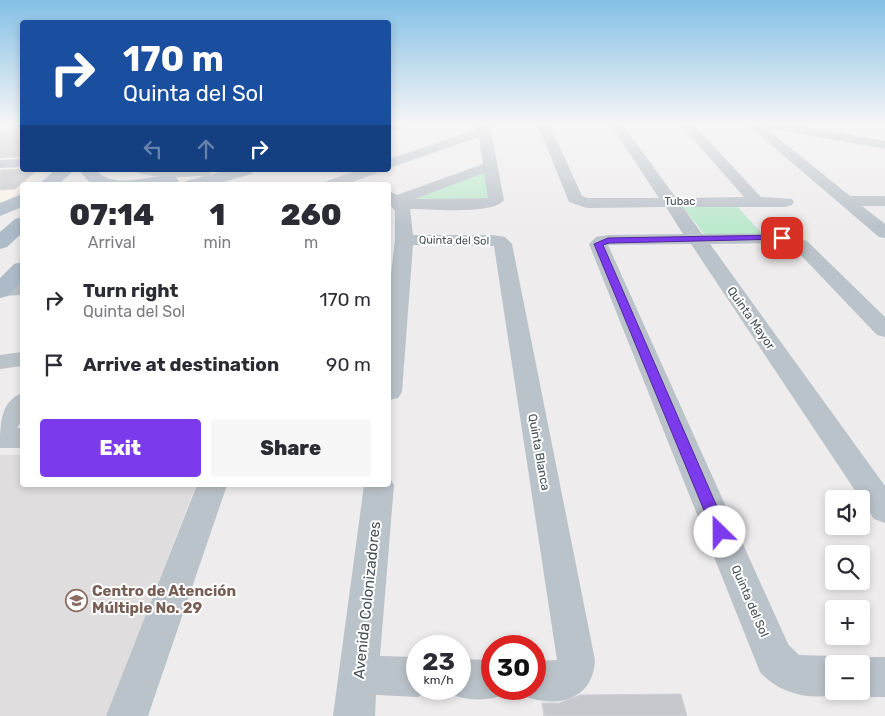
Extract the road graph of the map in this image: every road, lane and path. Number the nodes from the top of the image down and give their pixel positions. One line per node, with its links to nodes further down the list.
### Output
1 (404, 158): 8 (street)
2 (490, 158): 10 (street)
3 (558, 158): 26 (street, Tubac)
4 (640, 158): 26 (street, Quinta Mayor)
5 (717, 158): 27 (street)
6 (795, 158): 28 (street)
7 (20, 163): 9 (street)
8 (391, 163)
9 (0, 164)
10 (491, 166): 25 (street); 25 (street)
11 (63, 172): 18 (main road)
12 (84, 172): 19 (main road)
13 (89, 172): 20 (main road)
14 (190, 172): 17 (main road)
15 (239, 172): 22 (main road)
16 (352, 173): 23 (street); 24 (street)
17 (155, 174): 21 (main road)
18 (51, 182)
19 (72, 182)
20 (102, 182)
21 (117, 182)
22 (203, 182)
23 (335, 182)
24 (368, 182)
25 (394, 201): 37 (street)
26 (670, 201): 27 (street, Tubac); 36 (street, Quinta Mayor)
27 (756, 201): 31 (street, Tubac)
28 (847, 201): 29 (street); 35 (street)
29 (885, 201)
30 (20, 202): 33 (main road)
31 (786, 202)
32 (20, 206): 34 (main road)
33 (0, 210)
34 (11, 231): 40 (main road)
35 (885, 233)
36 (695, 238): 41 (street, Quinta del Sol); 51 (street, Quinta Mayor); 53 (street, Quinta del Sol)
37 (404, 240): 38 (street, Quinta del Sol); 42 (street)
38 (503, 244): 57 (street, Quinta Blanca)
39 (20, 271): 40 (main road)
40 (6, 285)
41 (885, 330)
42 (391, 352)
43 (20, 359): 44 (street)
44 (0, 362)
45 (20, 405): 46 (street)
46 (0, 431)
47 (0, 438): 48 (street)
48 (20, 438)
49 (211, 487): 58 (street)
50 (380, 487): 52 (street, Avenida Colonizadores)
51 (885, 510)
52 (359, 675): 55 (street); 59 (street, Avenida Colonizadores)
53 (825, 676)
54 (870, 676): 56 (street)
55 (406, 677)
56 (885, 677)
57 (546, 681)
58 (127, 716)
59 (354, 716)

